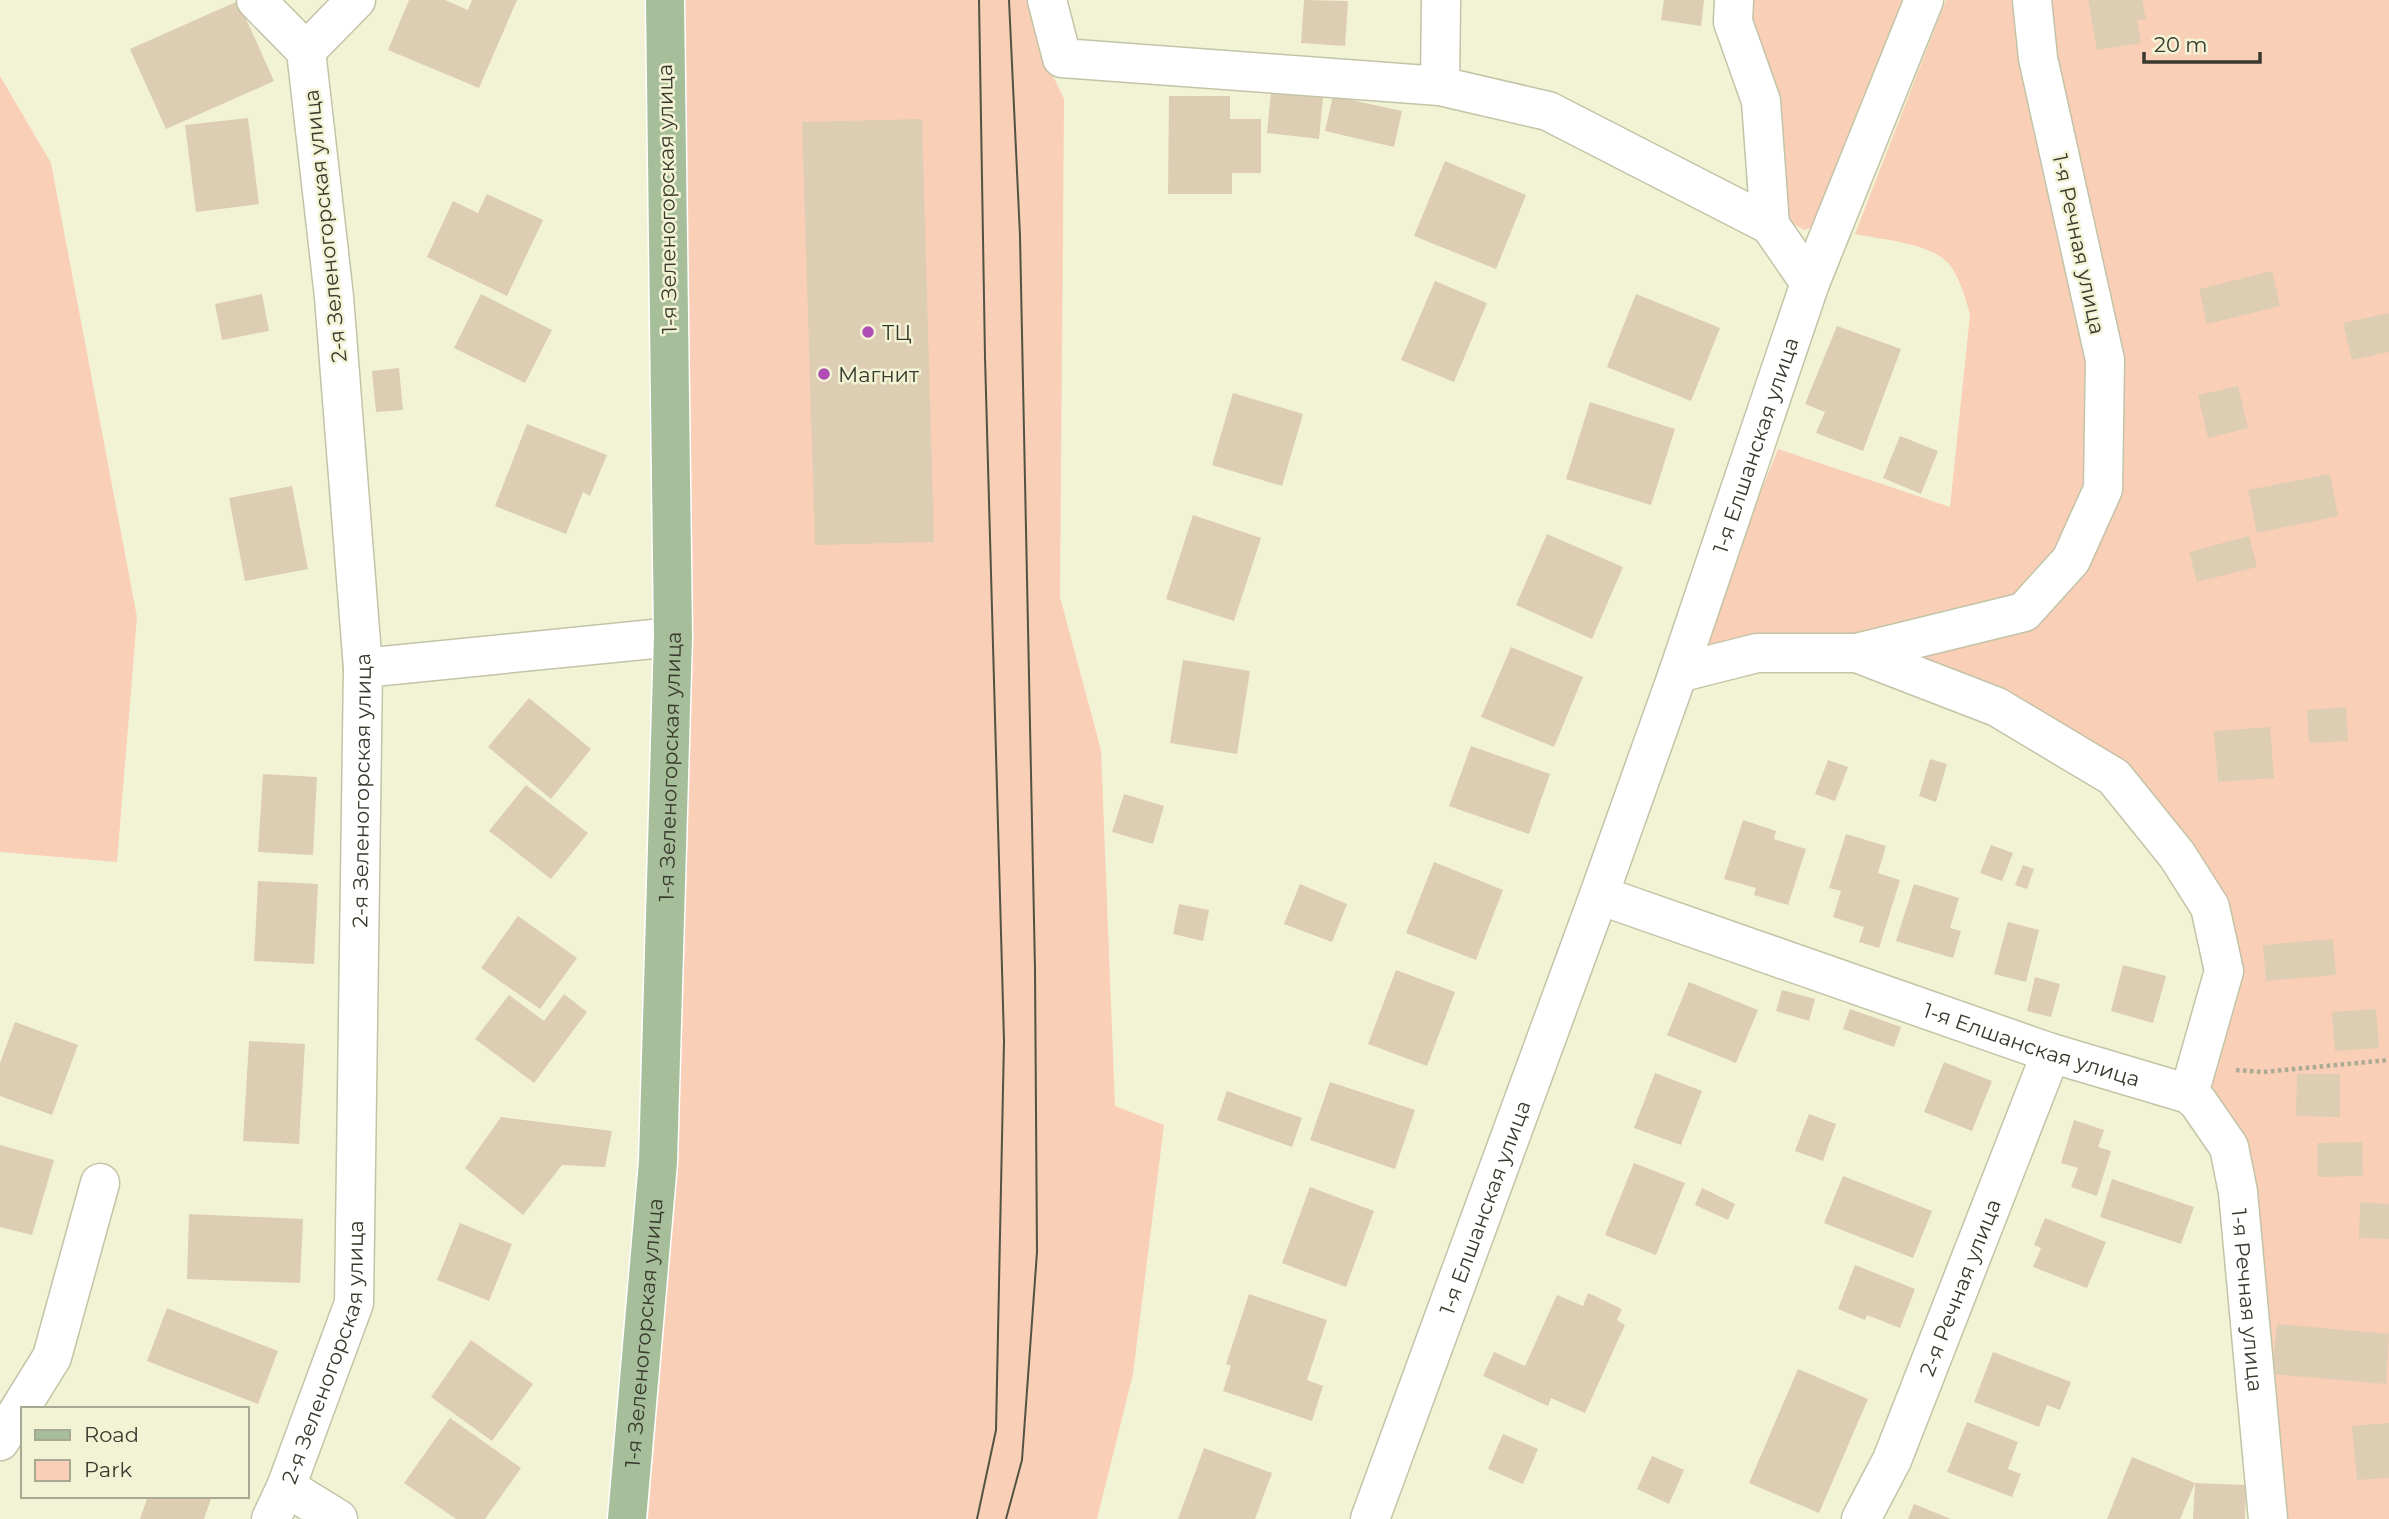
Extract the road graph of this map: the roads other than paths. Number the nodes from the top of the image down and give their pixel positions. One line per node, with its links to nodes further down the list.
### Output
1 (256, 0): 9 (street)
2 (356, 0): 9 (street)
3 (1047, 0): 10 (street)
4 (1441, 0): 10 (street)
5 (1734, 0): 11 (street)
6 (1924, 0): 12 (street, 1-я Елшанская улица)
7 (2032, 0): 14 (street, 1-я Речная улица)
8 (660, 4): 13 (main road, 1-я Зеленогорская улица)
9 (306, 51): 15 (street, 2-я Зеленогорская улица)
10 (1440, 86): 11 (street)
11 (1770, 225): 12 (street)
12 (1810, 283): 16 (street, 1-я Елшанская улица)
13 (673, 637): 15 (street); 26 (main road, 1-я Зеленогорская улица)
14 (1857, 653): 16 (street); 19 (street)
15 (363, 668): 24 (street, 2-я Зеленогорская улица)
16 (1678, 673): 17 (street, 1-я Елшанская улица)
17 (1599, 895): 18 (street, 1-я Елшанская улица); 27 (street, 1-я Елшанская улица)
18 (2051, 1053): 19 (street, 1-я Елшанская улица); 28 (street, 2-я Речная улица)
19 (2192, 1081): 29 (street, 1-я Речная улица)
20 (100, 1183): 22 (street)
21 (21, 1407): 23 (street)
22 (21, 1407)
23 (0, 1441)
24 (278, 1503): 25 (street)
25 (338, 1519)
26 (627, 1519)
27 (1370, 1519)
28 (1861, 1519)
29 (2268, 1519)

